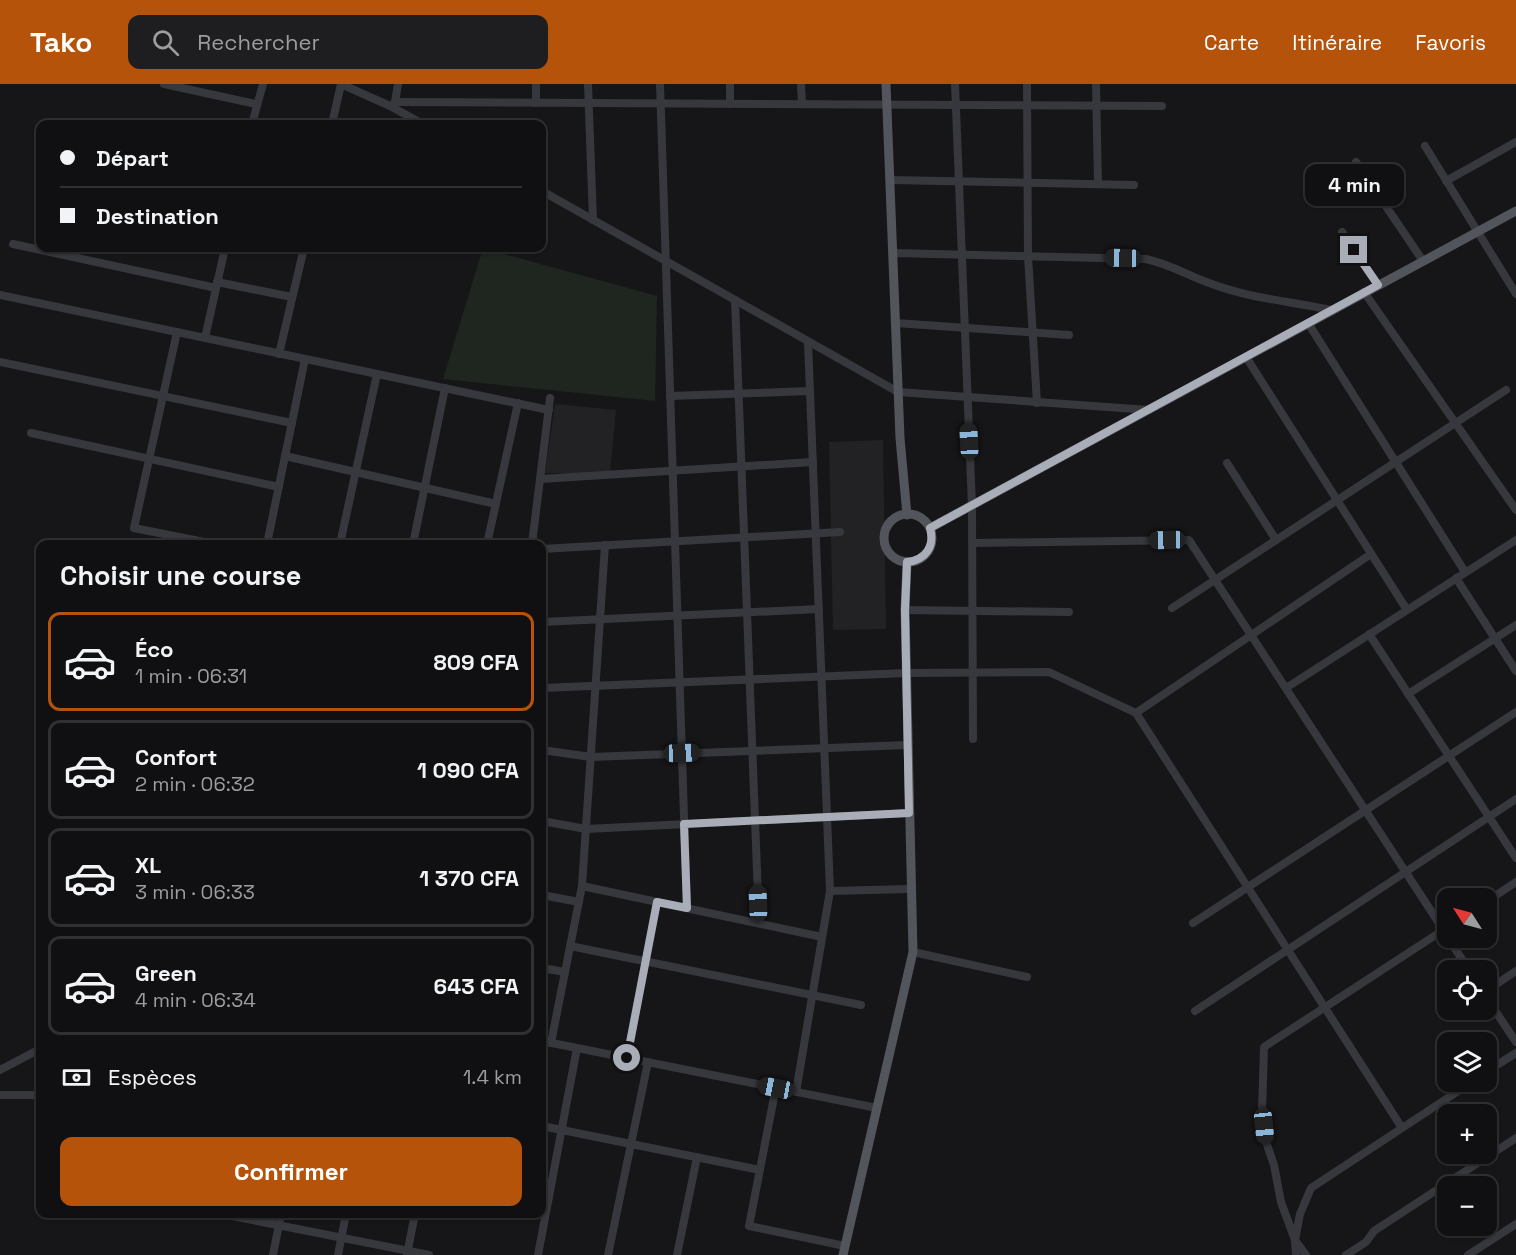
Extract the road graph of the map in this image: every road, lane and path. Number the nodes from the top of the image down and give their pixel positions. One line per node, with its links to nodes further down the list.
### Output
1 (164, 84): 14 (street)
2 (263, 84): 18 (street)
3 (341, 84): 19 (street); 28 (street)
4 (398, 84): 19 (street)
5 (536, 84): 15 (street)
6 (588, 84): 16 (street)
7 (660, 84): 17 (street)
8 (730, 84): 20 (street)
9 (801, 84): 21 (street)
10 (886, 84): 22 (main road)
11 (955, 84): 23 (street)
12 (1027, 84): 24 (street)
13 (1096, 84): 25 (street)
14 (183, 86): 18 (street)
15 (537, 103): 16 (street); 19 (street)
16 (588, 103): 17 (street); 41 (street)
17 (661, 103): 20 (street); 52 (street)
18 (256, 104): 27 (street)
19 (393, 104): 29 (street)
20 (730, 104): 21 (street)
21 (802, 104): 22 (street)
22 (887, 105): 23 (street); 33 (main road)
23 (955, 105): 24 (street); 35 (street)
24 (1028, 105): 25 (street); 36 (street)
25 (1096, 106): 26 (street); 37 (street)
26 (1162, 106)
27 (254, 120)
28 (333, 120)
29 (417, 120)
30 (1516, 142): 34 (street)
31 (1425, 146): 34 (street)
32 (1356, 162): 53 (street)
33 (890, 180): 35 (street); 49 (main road)
34 (1446, 181): 43 (street)
35 (958, 182): 36 (street); 50 (street)
36 (1028, 183): 37 (street); 51 (street)
37 (1098, 184): 38 (street)
38 (1134, 185)
39 (546, 193): 41 (street)
40 (1516, 211): 43 (main road)
41 (593, 220): 52 (street)
42 (1342, 232): 56 (street)
43 (1477, 232): 53 (main road); 54 (street)
44 (13, 244): 45 (street)
45 (36, 249)
46 (53, 252): 55 (street)
47 (224, 252): 55 (street)
48 (303, 252): 60 (street)
49 (893, 253): 50 (street); 64 (main road)
50 (960, 254): 51 (street); 65 (street)
51 (1028, 256): 62 (street); 67 (street)
52 (666, 261): 61 (street); 82 (street)
53 (1423, 261): 56 (main road)
54 (1513, 282): 58 (street)
55 (217, 285): 60 (street); 69 (street)
56 (1378, 285): 57 (main road)
57 (1364, 292): 62 (main road); 90 (street)
58 (1516, 294)
59 (0, 295): 66 (street)
60 (292, 297): 71 (street)
61 (735, 300): 70 (street); 80 (street)
62 (1331, 310): 63 (main road)
63 (1308, 322): 72 (main road); 95 (street)
64 (896, 323): 65 (street); 79 (main road)
65 (964, 328): 67 (street); 84 (street)
66 (177, 332): 69 (street); 81 (street)
67 (1033, 332): 68 (street); 86 (street)
68 (1069, 335)
69 (205, 338): 71 (street)
70 (808, 342): 78 (street); 79 (street)
71 (279, 354): 73 (street)
72 (1246, 357): 88 (main road); 103 (street)
73 (305, 359): 75 (street); 89 (street)
74 (0, 362): 81 (street)
75 (377, 374): 76 (street); 99 (street)
76 (445, 388): 85 (street); 102 (street)
77 (1506, 390): 90 (street)
78 (810, 391): 80 (street); 94 (street)
79 (898, 392): 84 (street); 107 (main road)
80 (738, 393): 82 (street); 97 (street)
81 (163, 396): 89 (street); 93 (street)
82 (670, 396): 98 (street)
83 (550, 398): 87 (street)
84 (967, 398): 86 (street); 105 (street)
85 (518, 403): 87 (street); 104 (street)
86 (1037, 403): 88 (street)
87 (549, 410): 100 (street)
88 (1151, 410): 105 (main road)
89 (292, 423): 92 (street)
90 (1456, 423): 95 (street); 106 (street)
91 (31, 433): 93 (street)
92 (285, 456): 99 (street); 101 (street)
93 (149, 459): 101 (street); 112 (street)
94 (813, 462): 97 (street); 110 (street)
95 (1396, 462): 103 (street); 126 (street)
96 (1227, 463): 118 (street)
97 (741, 467): 98 (street); 111 (street)
98 (673, 471): 100 (street); 120 (street)
99 (356, 473): 102 (street); 114 (street)
100 (540, 479): 117 (street)
101 (279, 487): 113 (street)
102 (424, 488): 104 (street); 115 (street)
103 (1337, 500): 118 (street); 124 (street)
104 (496, 504): 116 (street)
105 (972, 506): 108 (main road); 121 (street)
106 (1516, 510)
107 (907, 515): 108 (main road); 125 (main road)
108 (930, 528): 125 (main road)
109 (840, 532): 110 (street)
110 (816, 534): 111 (street); 130 (street)
111 (744, 538): 120 (street); 134 (street)
112 (193, 540)
113 (268, 540)
114 (341, 540)
115 (414, 540)
116 (488, 540)
117 (532, 540)
118 (1275, 540): 128 (street)
119 (1516, 540): 126 (street)
120 (675, 542): 122 (street); 136 (street)
121 (972, 543): 128 (street); 133 (street)
122 (605, 545): 123 (street); 137 (street)
123 (546, 549)
124 (1371, 554): 132 (street); 141 (street)
125 (907, 562): 131 (main road)
126 (1466, 572): 127 (street)
127 (1456, 578): 132 (street); 142 (street)
128 (1215, 580): 129 (street); 141 (street)
129 (1172, 608)
130 (819, 609): 134 (street); 146 (street)
131 (905, 610): 133 (street); 144 (main road)
132 (1407, 610): 140 (street)
133 (972, 611): 135 (street); 145 (street)
134 (747, 612): 136 (street); 147 (street)
135 (1069, 612)
136 (678, 615): 137 (street); 148 (street)
137 (600, 619): 138 (street); 149 (street)
138 (546, 622)
139 (1516, 625): 142 (street)
140 (1370, 634): 151 (street); 152 (street)
141 (1251, 635): 151 (street); 154 (street)
142 (1495, 638): 143 (street); 152 (street)
143 (1516, 671)
144 (907, 673): 145 (street); 146 (street); 156 (main road)
145 (973, 673): 154 (street); 155 (street)
146 (822, 676): 147 (street); 157 (street)
147 (749, 679): 148 (street); 159 (street)
148 (680, 682): 149 (street); 160 (street)
149 (596, 686): 150 (street); 162 (street)
150 (546, 688)
151 (1286, 688): 164 (street)
152 (1408, 694): 161 (street)
153 (1516, 712): 161 (street)
154 (1136, 713): 176 (street)
155 (973, 739)
156 (908, 745): 157 (street); 165 (main road)
157 (824, 748): 159 (street); 166 (street)
158 (546, 751): 162 (street)
159 (752, 751): 160 (street); 169 (street)
160 (682, 753): 162 (street); 170 (street)
161 (1449, 756): 164 (street); 167 (street)
162 (591, 757): 171 (street)
163 (1516, 799): 167 (street)
164 (1365, 810): 173 (street); 176 (street)
165 (909, 813): 166 (street); 177 (main road)
166 (827, 817): 169 (street); 178 (street)
167 (1489, 817): 172 (street); 173 (street)
168 (546, 821): 171 (street)
169 (755, 821): 170 (street); 185 (street)
170 (684, 824): 171 (street); 183 (street)
171 (586, 829): 175 (street)
172 (1516, 858)
173 (1405, 872): 184 (street); 190 (street)
174 (1516, 882): 180 (street)
175 (582, 886): 181 (street); 182 (street)
176 (1248, 887): 186 (street); 190 (street)
177 (910, 889): 178 (street); 191 (main road)
178 (830, 891): 187 (street)
179 (546, 895): 181 (street)
180 (1497, 895)
181 (579, 902): 189 (street)
182 (657, 902): 183 (street); 192 (street)
183 (687, 908): 185 (street)
184 (1437, 920)
185 (759, 923): 187 (street)
186 (1193, 923)
187 (822, 936): 198 (street)
188 (1437, 939): 200 (street)
189 (570, 946): 192 (street); 195 (street)
190 (1288, 950): 200 (street); 201 (street)
191 (913, 952): 196 (street); 218 (main road)
192 (646, 961): 198 (street); 209 (street)
193 (546, 969): 195 (street)
194 (1516, 971): 197 (street)
195 (565, 972): 205 (street)
196 (1027, 977)
197 (1497, 984)
198 (813, 995): 199 (street); 214 (street)
199 (861, 1005)
200 (1325, 1007): 220 (street); 235 (street)
201 (1195, 1011)
202 (1497, 1014): 204 (street)
203 (546, 1042): 205 (street)
204 (1516, 1042)
205 (551, 1043): 206 (street)
206 (577, 1048): 209 (street); 221 (street)
207 (36, 1052): 212 (street)
208 (1516, 1053): 211 (street)
209 (627, 1058): 210 (street)
210 (648, 1062): 213 (street); 223 (street)
211 (1497, 1065)
212 (0, 1070)
213 (776, 1088): 214 (street); 225 (street)
214 (796, 1092): 218 (street)
215 (1457, 1092): 220 (street)
216 (0, 1095): 217 (street)
217 (36, 1095)
218 (877, 1108): 236 (main road)
219 (546, 1127): 221 (street)
220 (1402, 1128): 235 (street)
221 (562, 1130): 223 (street); 226 (street)
222 (1516, 1138): 246 (street)
223 (631, 1144): 224 (street); 242 (street)
224 (697, 1157): 225 (street); 243 (street)
225 (760, 1170): 236 (street)
226 (546, 1197)
227 (243, 1218): 233 (street)
228 (280, 1218): 233 (street)
229 (345, 1218): 234 (street)
230 (413, 1218): 237 (street)
231 (542, 1218): 241 (street)
232 (1516, 1224): 247 (street)
233 (279, 1225): 234 (street); 238 (street)
234 (342, 1237): 237 (street); 239 (street)
235 (1295, 1240): 244 (street); 245 (street)
236 (844, 1250)
237 (407, 1253): 240 (street)
238 (273, 1255)
239 (338, 1255)
240 (429, 1255)
241 (538, 1255)
242 (608, 1255)
243 (677, 1255)
244 (1296, 1255)
245 (1306, 1255)
246 (1346, 1255)
247 (1468, 1255)

